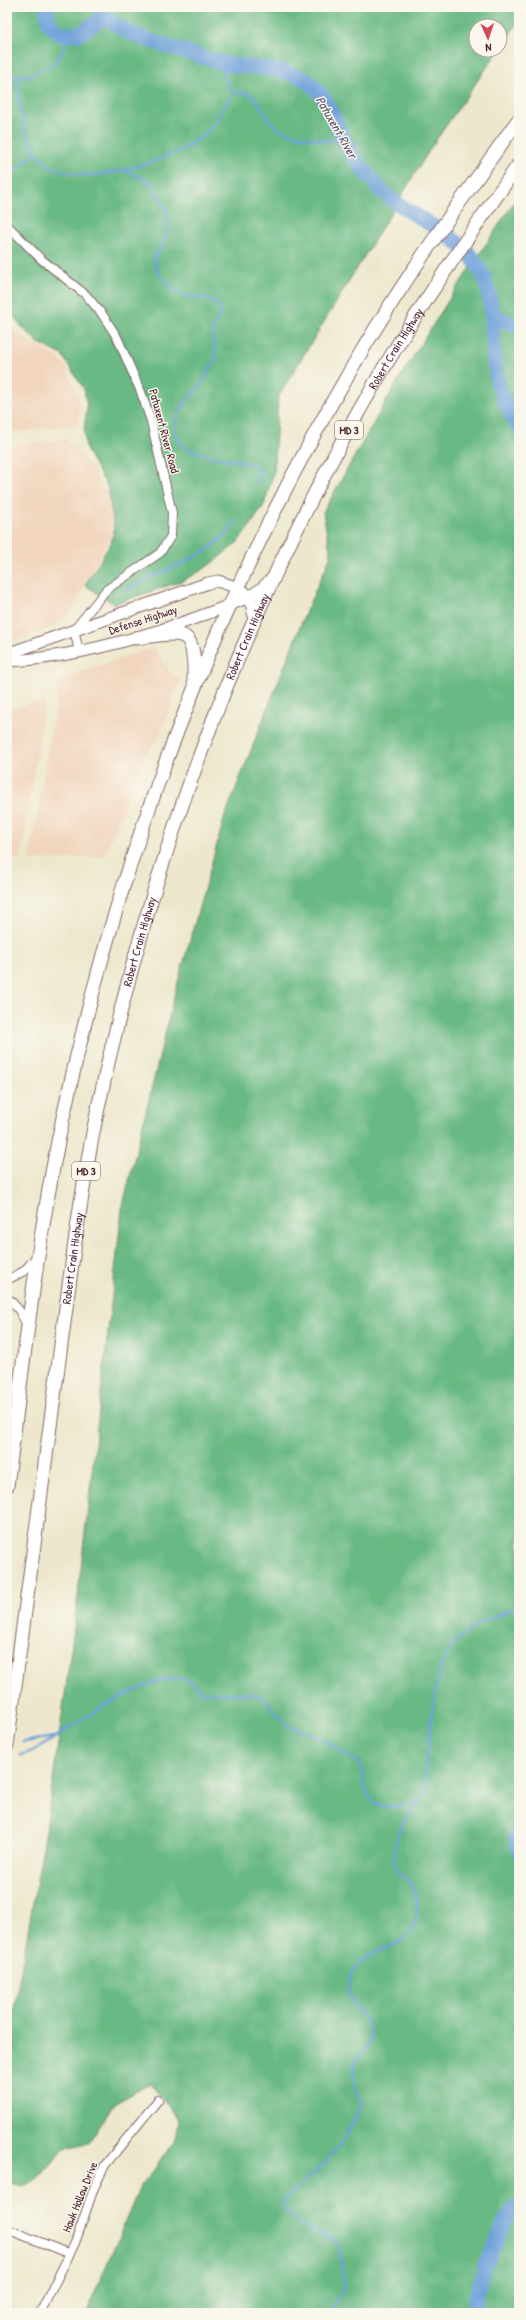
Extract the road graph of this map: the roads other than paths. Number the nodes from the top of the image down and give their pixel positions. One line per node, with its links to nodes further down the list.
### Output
1 (519, 119): 5 (highway, MD 3)
2 (519, 164): 4 (highway, Robert Crain Highway / MD 3)
3 (7, 225): 9 (street, Patuxent River Road)
4 (275, 574): 6 (main road, Defense Highway); 8 (highway, Robert Crain Highway / MD 3)
5 (238, 588): 6 (highway); 7 (highway, MD 3); 9 (main road, Defense Highway)
6 (249, 597): 7 (main road, Defense Highway); 8 (highway)
7 (229, 605): 10 (main road, Defense Highway); 14 (highway, MD 3)
8 (255, 620): 20 (highway, Robert Crain Highway / MD 3)
9 (74, 630): 11 (street); 12 (main road, Defense Highway)
10 (136, 638): 11 (main road, Defense Highway); 14 (highway)
11 (79, 651): 13 (main road, Defense Highway)
12 (7, 654)
13 (7, 662)
14 (194, 687): 15 (highway, MD 3)
15 (39, 1254): 16 (street); 18 (highway, MD 3)
16 (7, 1280)
17 (7, 1297): 18 (street)
18 (28, 1327): 19 (highway, MD 3)
19 (7, 1486)
20 (7, 1745)
21 (158, 2100): 23 (street, Hawk Hollow Drive)
22 (7, 2229): 23 (street)
23 (70, 2254): 26 (street, Hawk Hollow Drive)
24 (7, 2310): 25 (street)
25 (15, 2313)
26 (40, 2313)

